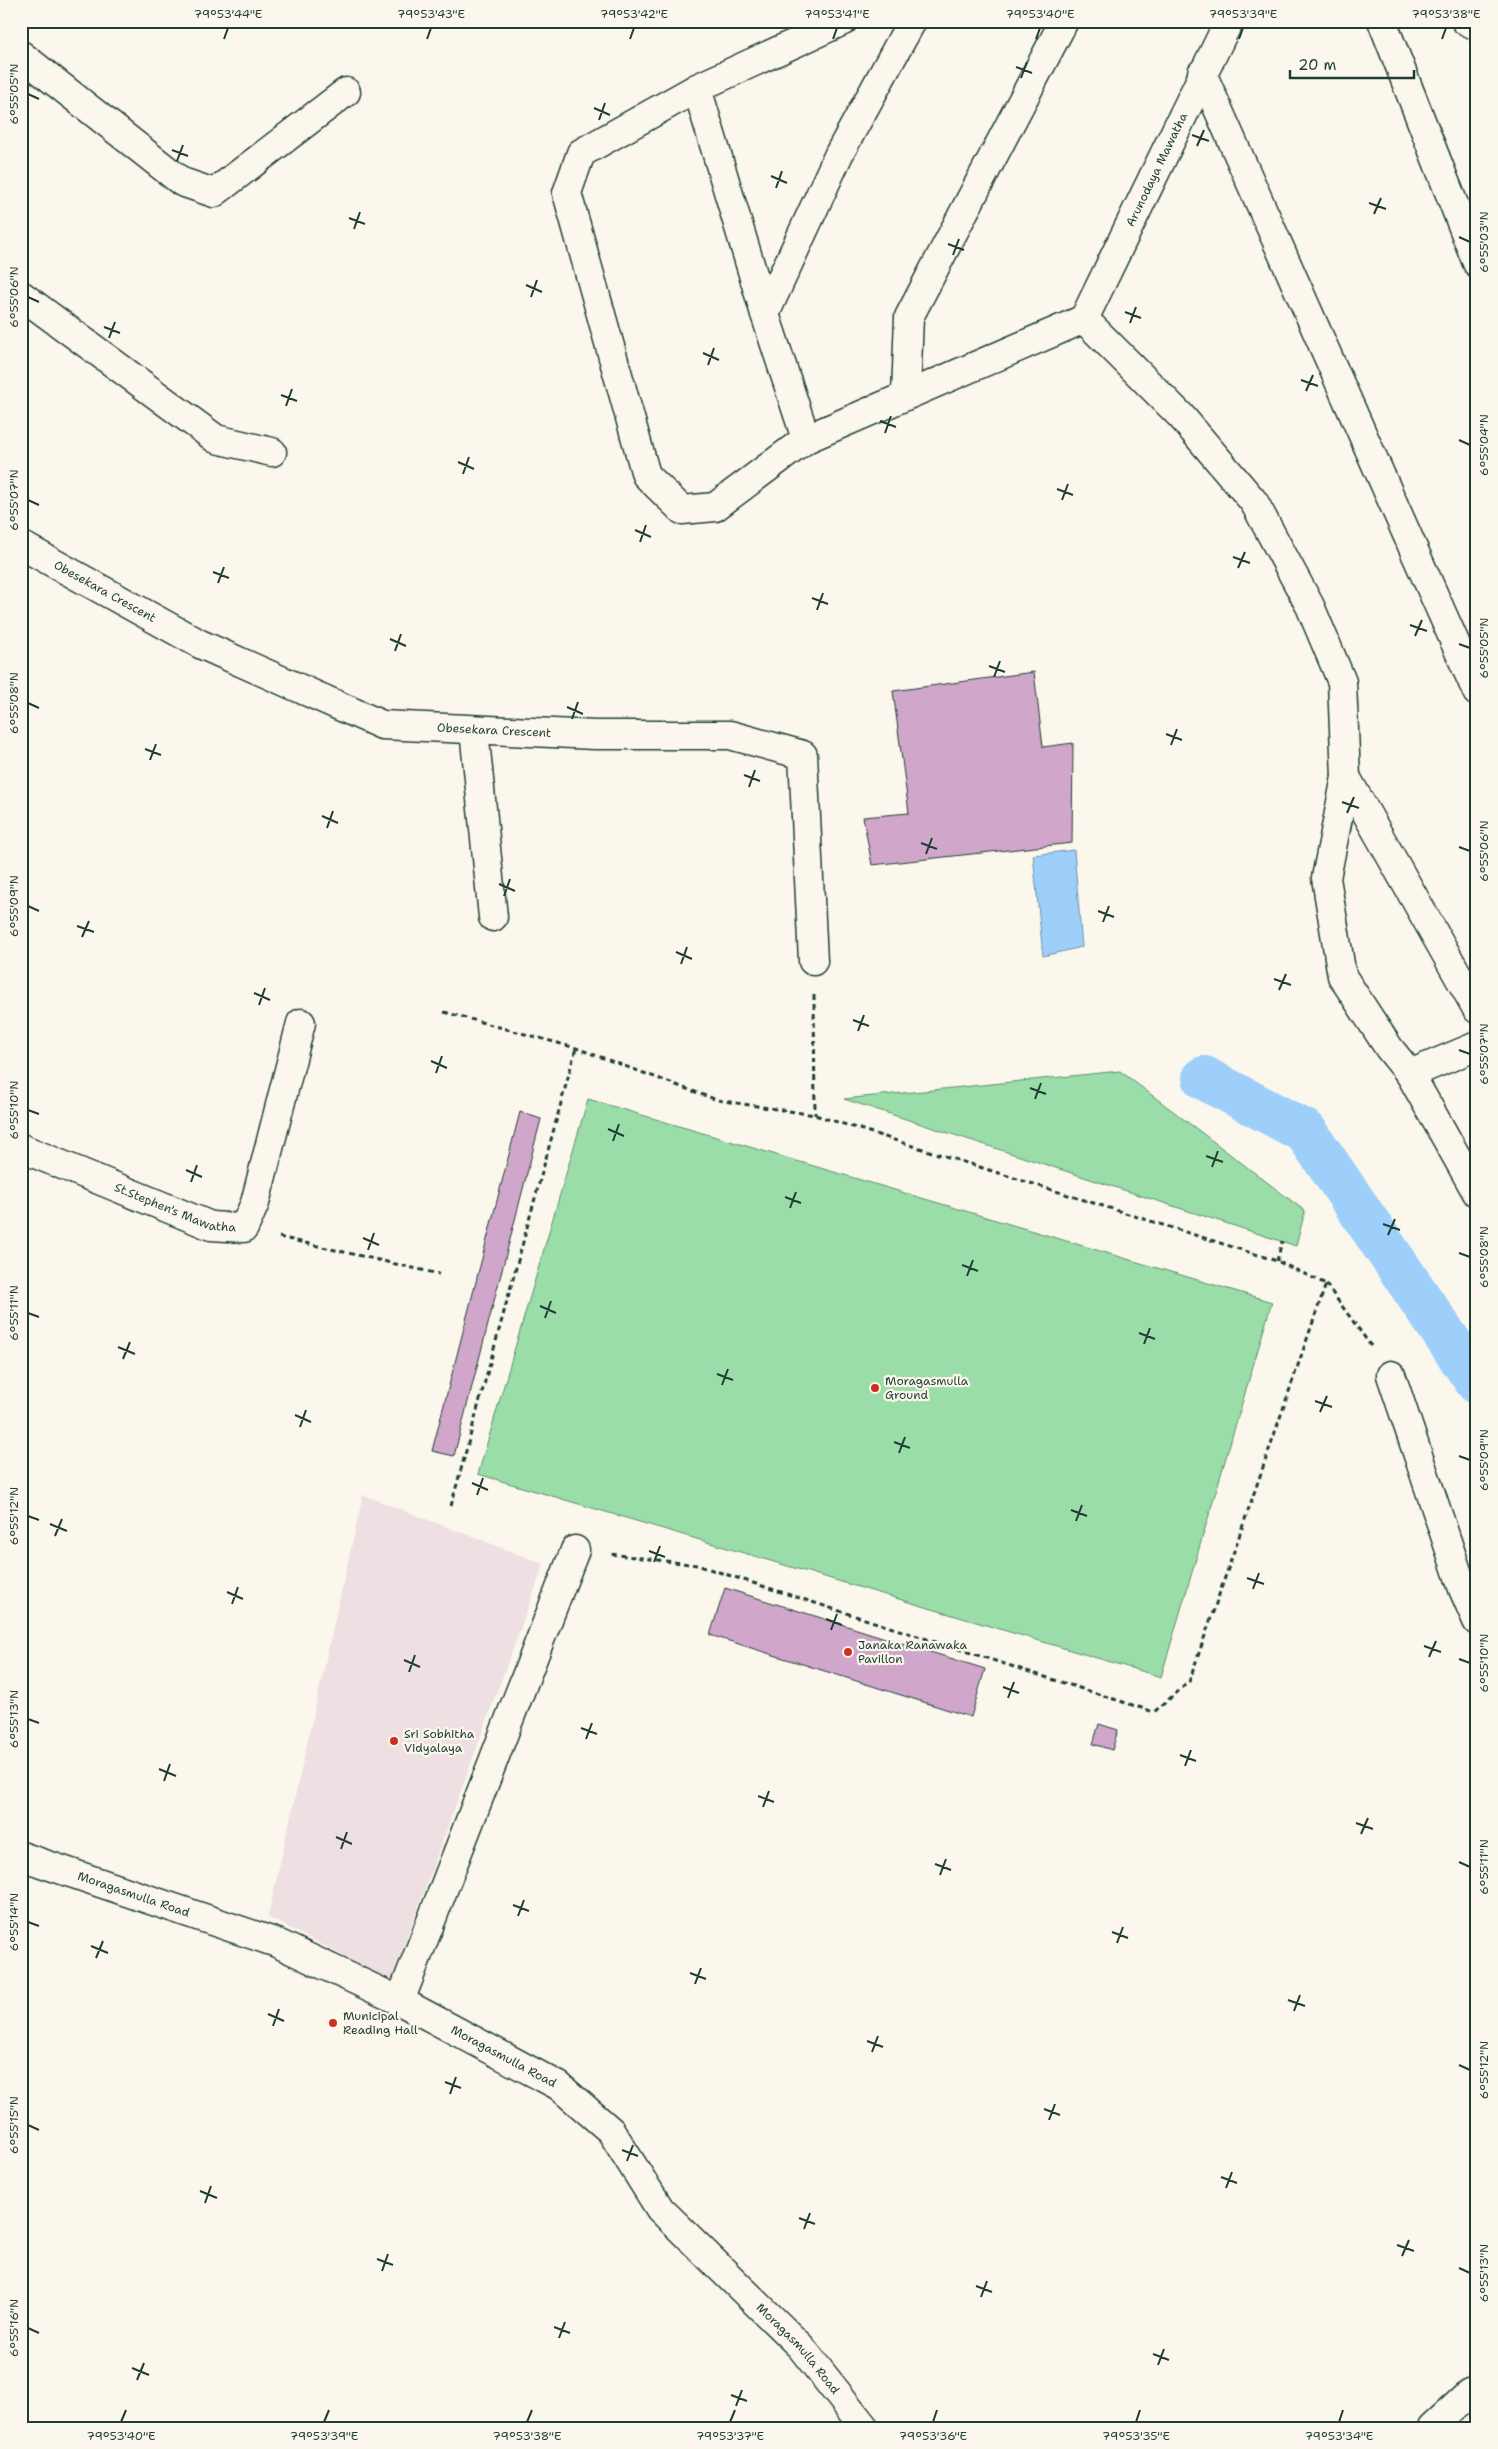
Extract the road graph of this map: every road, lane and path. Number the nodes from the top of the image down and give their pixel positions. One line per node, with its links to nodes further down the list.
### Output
1 (843, 21): 10 (street)
2 (912, 21): 14 (street)
3 (1064, 21): 16 (street)
4 (1229, 21): 9 (street, Arunodaya Mawatha)
5 (1382, 21): 12 (street)
6 (1466, 21): 7 (street)
7 (1477, 26)
8 (21, 55): 11 (street)
9 (1202, 73): 15 (street, Arunodaya Mawatha); 20 (street)
10 (697, 88): 14 (street); 17 (street)
11 (346, 92)
12 (1477, 263)
13 (21, 294): 18 (street)
14 (765, 314): 17 (street)
15 (1084, 319): 16 (street); 22 (street)
16 (906, 394): 17 (street)
17 (806, 439)
18 (272, 452)
19 (21, 545): 21 (street, Obesekara Crescent)
20 (1477, 692)
21 (474, 730): 23 (street); 24 (street, Obesekara Crescent)
22 (1346, 777): 25 (street); 30 (street)
23 (493, 917)
24 (813, 961): 31 (path)
25 (1477, 1008)
26 (444, 1012): 29 (path)
27 (301, 1023): 34 (street, St.Stephen's Mawatha)
28 (1477, 1046): 30 (street)
29 (576, 1048): 31 (path); 40 (path)
30 (1410, 1074): 33 (street)
31 (815, 1115): 36 (path)
32 (21, 1148): 34 (street, St.Stephen's Mawatha)
33 (1477, 1192)
34 (244, 1228): 37 (path)
35 (1282, 1241): 36 (path)
36 (1277, 1261): 38 (path)
37 (439, 1274)
38 (1326, 1284): 39 (path); 41 (path)
39 (1391, 1375): 42 (street)
40 (451, 1506)
41 (575, 1550): 44 (street)
42 (1477, 1621)
43 (21, 1856): 44 (street, Moragasmulla Road)
44 (400, 2001): 46 (street, Moragasmulla Road)
45 (1477, 2391): 47 (street)
46 (865, 2428)
47 (1432, 2428)

